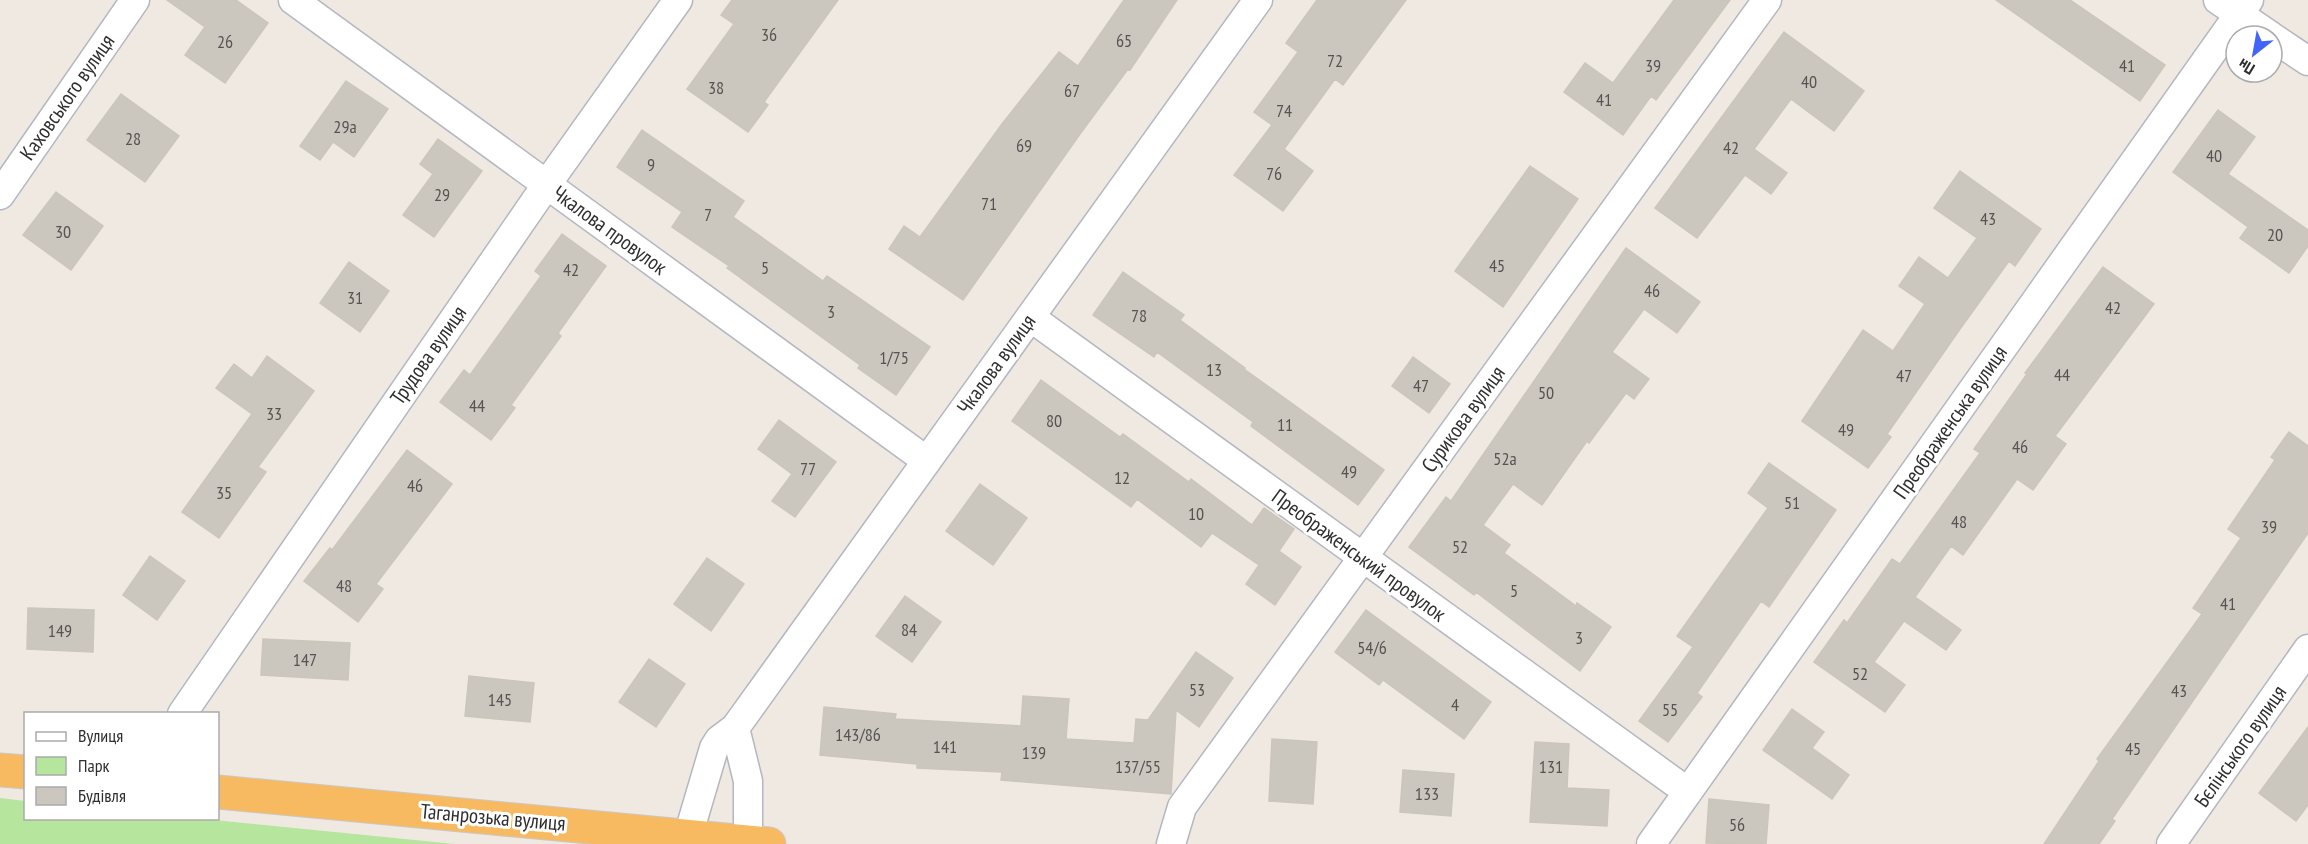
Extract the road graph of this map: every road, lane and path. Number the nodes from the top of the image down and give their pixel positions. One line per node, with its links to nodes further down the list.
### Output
1 (135, 0): 11 (street, Каховського вулиця)
2 (293, 0): 10 (street, Чкалова провулок)
3 (678, 0): 10 (street, Трудова вулиця)
4 (1258, 0): 12 (street, Чкалова вулиця)
5 (1767, 0): 14 (street, Сурикова вулиця)
6 (2235, 5): 7 (street); 21 (street, Преображенська вулиця)
7 (2258, 24)
8 (2284, 44): 9 (street)
9 (2308, 61)
10 (547, 184): 13 (street, Чкалова провулок); 16 (street, Трудова вулиця)
11 (0, 195)
12 (1030, 317): 13 (street, Чкалова вулиця); 14 (street, Преображенський провулок)
13 (927, 461): 17 (street, Чкалова вулиця)
14 (1362, 557): 21 (street, Преображенський провулок); 24 (street, Сурикова вулиця)
15 (2308, 649): 26 (street, Бєлінського вулиця)
16 (183, 712)
17 (735, 728): 22 (street, Чкалова вулиця); 23 (street)
18 (0, 770): 19 (highway)
19 (24, 772)
20 (219, 792): 22 (highway, Таганрозька вулиця)
21 (1688, 792): 25 (street, Преображенська вулиця)
22 (688, 836): 23 (highway, Таганрозька вулиця)
23 (758, 843)
24 (1171, 844)
25 (1652, 844)
26 (2171, 844)

